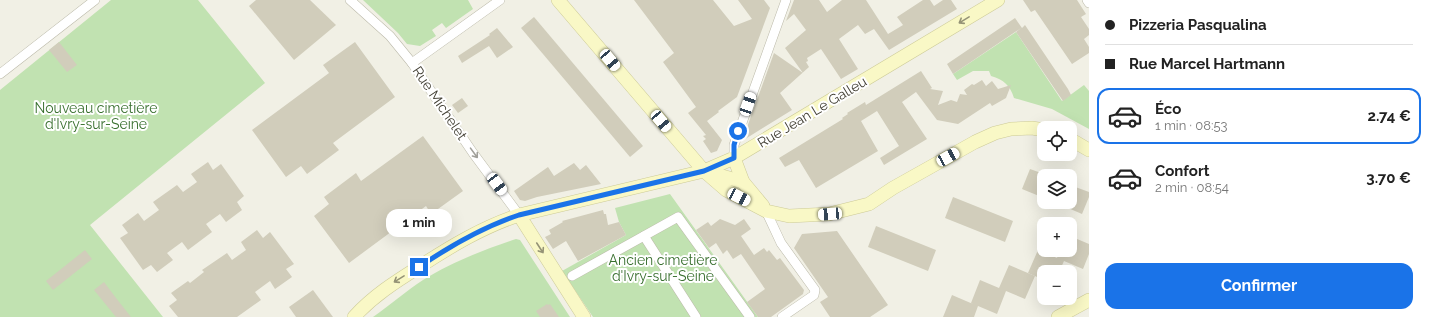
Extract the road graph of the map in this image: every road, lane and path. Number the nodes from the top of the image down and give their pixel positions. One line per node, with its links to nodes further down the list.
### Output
1 (95, 0): 10 (street)
2 (350, 0): 9 (street, Rue Michelet)
3 (500, 0): 9 (street)
4 (558, 0): 15 (main road)
5 (786, 0): 14 (street)
6 (998, 0): 14 (main road, Rue Jean Le Galleu, one-way to 14)
7 (1087, 0): 8 (street)
8 (1089, 3)
9 (412, 63): 18 (street, Rue Michelet, one-way to 18)
10 (0, 74)
11 (1037, 129): 17 (main road)
12 (1077, 143): 13 (main road)
13 (1089, 150)
14 (734, 158): 15 (main road, Rue Jean Le Galleu); 16 (main road)
15 (704, 171): 16 (main road); 17 (main road); 18 (main road, Rue Jean Le Galleu)
16 (743, 182): 17 (main road)
17 (766, 211): 26 (street)
18 (519, 215): 22 (main road, Rue Jean Le Galleu, one-way to 22); 23 (main road, one-way to 23)
19 (644, 236): 20 (street); 24 (street); 25 (street)
20 (572, 276)
21 (1089, 300): 27 (main road)
22 (354, 317)
23 (584, 317)
24 (696, 317)
25 (750, 317)
26 (782, 317)
27 (1058, 317)

